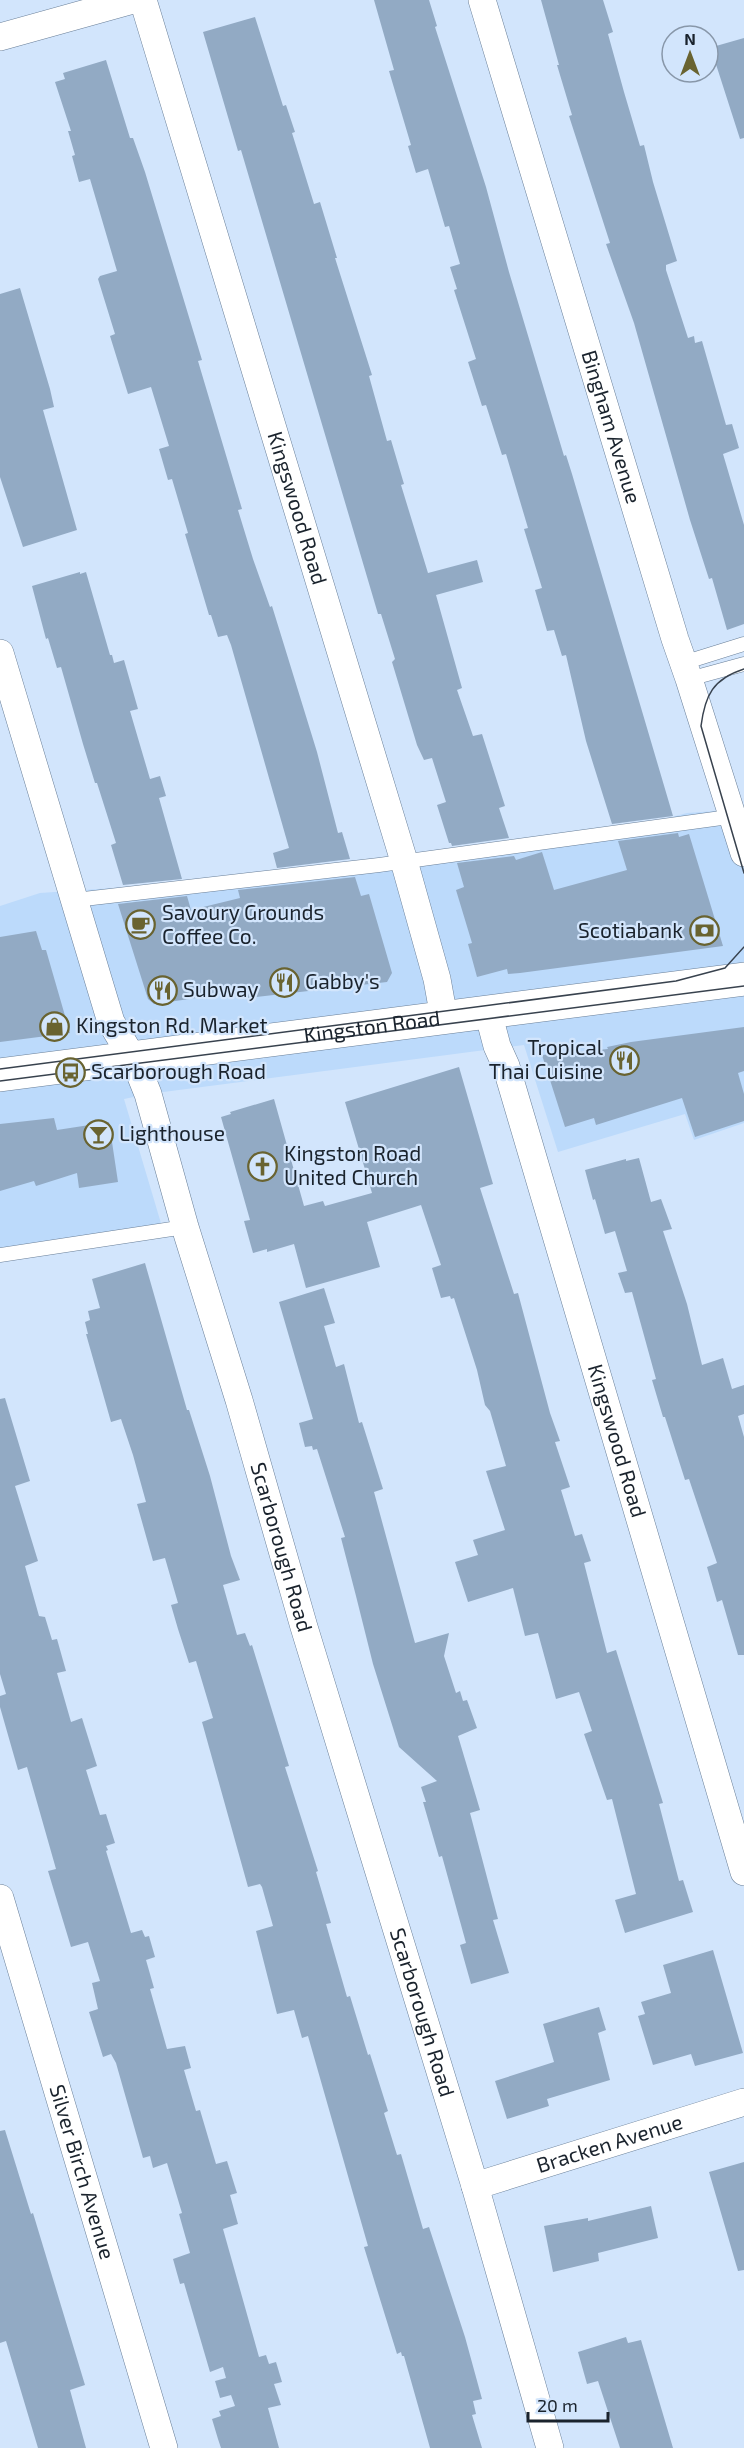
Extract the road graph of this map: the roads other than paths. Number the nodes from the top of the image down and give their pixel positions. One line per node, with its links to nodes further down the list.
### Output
1 (133, 0): 4 (street)
2 (143, 0): 11 (street, Kingswood Road)
3 (482, 0): 8 (street, Bingham Avenue)
4 (0, 37)
5 (744, 644): 8 (lane)
6 (0, 653): 12 (street, Scarborough Road)
7 (744, 664): 8 (lane)
8 (686, 671): 9 (street, Bingham Avenue)
9 (738, 816): 10 (street, Bingham Avenue); 11 (lane)
10 (744, 853)
11 (404, 861): 12 (lane); 15 (street, Kingswood Road)
12 (75, 900): 16 (street, Scarborough Road)
13 (744, 979): 14 (main road, Kingston Road)
14 (488, 1012): 15 (main road, Kingston Road); 20 (street, Kingswood Road)
15 (444, 1018): 16 (main road, Kingston Road)
16 (132, 1056): 17 (main road, Kingston Road); 18 (street, Scarborough Road)
17 (0, 1075)
18 (185, 1227): 19 (lane); 23 (street, Scarborough Road)
19 (0, 1255)
20 (744, 1872)
21 (0, 1898): 24 (street, Silver Birch Avenue)
22 (744, 2102): 23 (street, Bracken Avenue)
23 (475, 2186): 25 (street, Scarborough Road)
24 (164, 2448)
25 (550, 2448)

